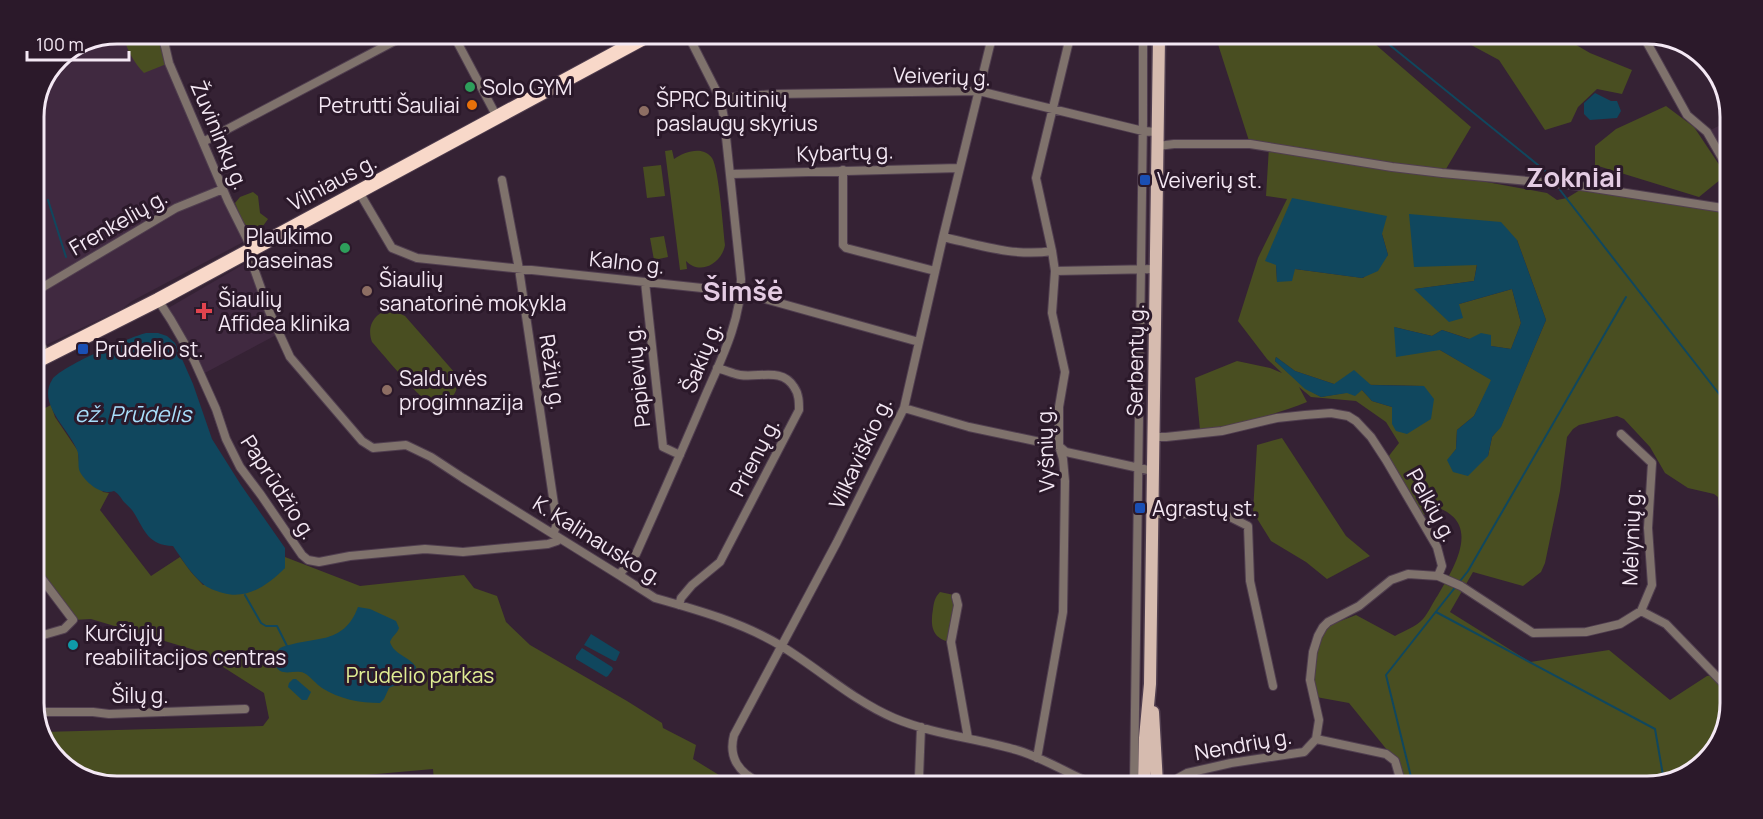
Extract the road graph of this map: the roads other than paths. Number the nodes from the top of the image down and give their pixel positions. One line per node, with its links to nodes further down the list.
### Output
1 (165, 44): 17 (street, Žuvininkų g.)
2 (389, 44): 17 (street)
3 (458, 44): 14 (street)
4 (632, 44): 14 (highway, Vilniaus g.)
5 (693, 44): 12 (street, Šakių g.)
6 (990, 44): 11 (street, Vilkaviškio g.)
7 (1068, 44): 13 (street, Vyšnių g.)
8 (1143, 44): 15 (street)
9 (1159, 44): 16 (main road, Serbentų g.)
10 (1648, 44): 19 (street)
11 (979, 91): 12 (street, Veiverių g.); 13 (street, Veiverių g.); 20 (street, Vilkaviškio g.)
12 (720, 98): 22 (street, Šakių g.)
13 (1052, 109): 15 (street, Veiverių g.); 29 (street, Vyšnių g.)
14 (497, 117): 25 (highway, Vilniaus g.)
15 (1143, 131): 16 (street, Veiverių g.); 30 (street)
16 (1158, 132): 18 (main road, Serbentų g.)
17 (203, 142): 24 (street, Žuvininkų g.)
18 (1158, 146): 26 (street); 31 (main road, Serbentų g.)
19 (1719, 153)
20 (959, 168): 21 (street, Kybartų g.); 27 (street, Vilkaviškio g.)
21 (843, 170): 22 (street, Kybartų g.); 33 (street)
22 (731, 174): 37 (street, Šakių g.)
23 (502, 180): 32 (street, Rėžių g.)
24 (223, 189): 28 (street, Žuvininkų g.); 36 (street, Frenkelių g.)
25 (359, 192): 28 (highway, Vilniaus g.); 32 (street, Kalno g.)
26 (1719, 207)
27 (943, 237): 29 (street); 33 (street, Vilkaviškio g.)
28 (252, 249): 38 (highway, Vilniaus g.); 52 (street, K. Kalinausko g.)
29 (1052, 251): 34 (street, Vyšnių g.)
30 (1141, 268): 31 (street); 34 (street); 49 (street)
31 (1156, 268): 46 (main road, Serbentų g.)
32 (519, 269): 35 (street, Kalno g.); 52 (street, Rėžių g.)
33 (934, 271): 39 (street, Vilkaviškio g.)
34 (1055, 271): 47 (street, Vyšnių g.)
35 (645, 282): 37 (street, Kalno g.); 48 (street, Papievių g.)
36 (44, 285)
37 (740, 292): 39 (street, Kalno g.); 43 (street, Šakių g.)
38 (158, 300): 41 (highway, Vilniaus g.); 52 (street, Paprūdžio g.)
39 (919, 342): 44 (street, Vilkaviškio g.)
40 (44, 351): 41 (street)
41 (47, 356): 42 (highway, Vilniaus g.)
42 (44, 358)
43 (717, 368): 48 (street, Šakių g.); 57 (street, Prienų g.)
44 (903, 408): 47 (street); 60 (street, Vilkaviškio g.)
45 (1621, 434): 58 (street, Mėlynių g.)
46 (1154, 437): 50 (main road, Serbentų g.); 54 (street, Pelkių g.)
47 (1059, 446): 49 (street); 69 (street, Vyšnių g.)
48 (680, 455): 53 (street, Šakių g.)
49 (1138, 468): 50 (street); 73 (street)
50 (1154, 471): 51 (main road, Serbentų g.)
51 (1153, 514): 62 (main road, Serbentų g.); 63 (street)
52 (556, 536): 53 (street, K. Kalinausko g.)
53 (620, 575): 57 (street, K. Kalinausko g.)
54 (1438, 576): 58 (street, Mėlynių g.); 68 (street, Pelkių g.)
55 (44, 582): 59 (street)
56 (956, 597): 67 (street)
57 (679, 605): 60 (street, K. Kalinausko g.)
58 (1641, 611): 61 (street)
59 (44, 635)
60 (781, 645): 66 (street, K. Kalinausko g.); 70 (street, Vilkaviškio g.)
61 (1720, 680)
62 (1150, 684): 74 (main road, Serbentų g.); 75 (main road, Serbentų g.)
63 (1273, 686)
64 (245, 709): 65 (street, Šilų g.)
65 (45, 712)
66 (921, 727): 67 (street, K. Kalinausko g.); 71 (street)
67 (968, 738): 69 (street, K. Kalinausko g.)
68 (1316, 739): 76 (street, Nendrių g.); 77 (street)
69 (1037, 758): 72 (street, K. Kalinausko g.)
70 (748, 776)
71 (919, 776)
72 (1076, 776)
73 (1134, 776)
74 (1144, 776)
75 (1157, 776)
76 (1181, 776)
77 (1399, 776)

